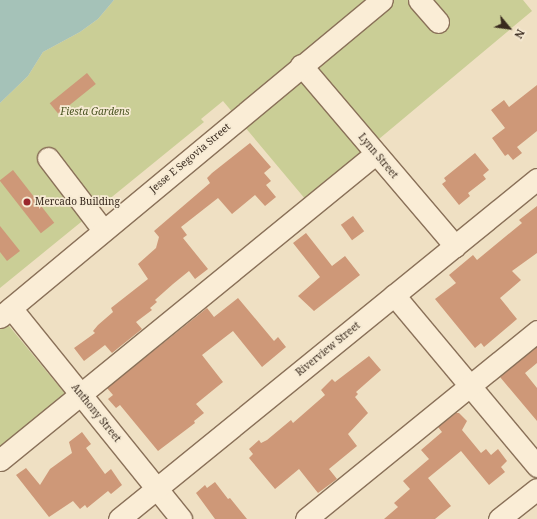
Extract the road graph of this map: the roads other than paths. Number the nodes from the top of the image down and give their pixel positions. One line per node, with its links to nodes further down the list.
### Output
1 (382, 0): 4 (street, Jesse E Segovia Street)
2 (419, 0): 3 (street)
3 (438, 22)
4 (301, 65): 5 (street, Lynn Street); 8 (street, Jesse E Segovia Street)
5 (376, 153): 9 (street, Lynn Street); 14 (street)
6 (48, 158): 8 (street)
7 (537, 179): 9 (street, Riverview Street)
8 (104, 230): 11 (street, Jesse E Segovia Street)
9 (455, 246): 10 (street, Riverview Street)
10 (394, 295): 13 (street); 17 (street, Riverview Street)
11 (5, 313): 14 (street, Anthony Street)
12 (537, 331): 13 (street)
13 (469, 387): 16 (street); 21 (street)
14 (80, 394): 15 (street); 17 (street, Anthony Street)
15 (0, 460)
16 (537, 466)
17 (157, 489): 19 (street, Riverview Street); 20 (street, Anthony Street)
18 (537, 489): 22 (street)
19 (119, 519)
20 (181, 519)
21 (306, 519)
22 (499, 519)

